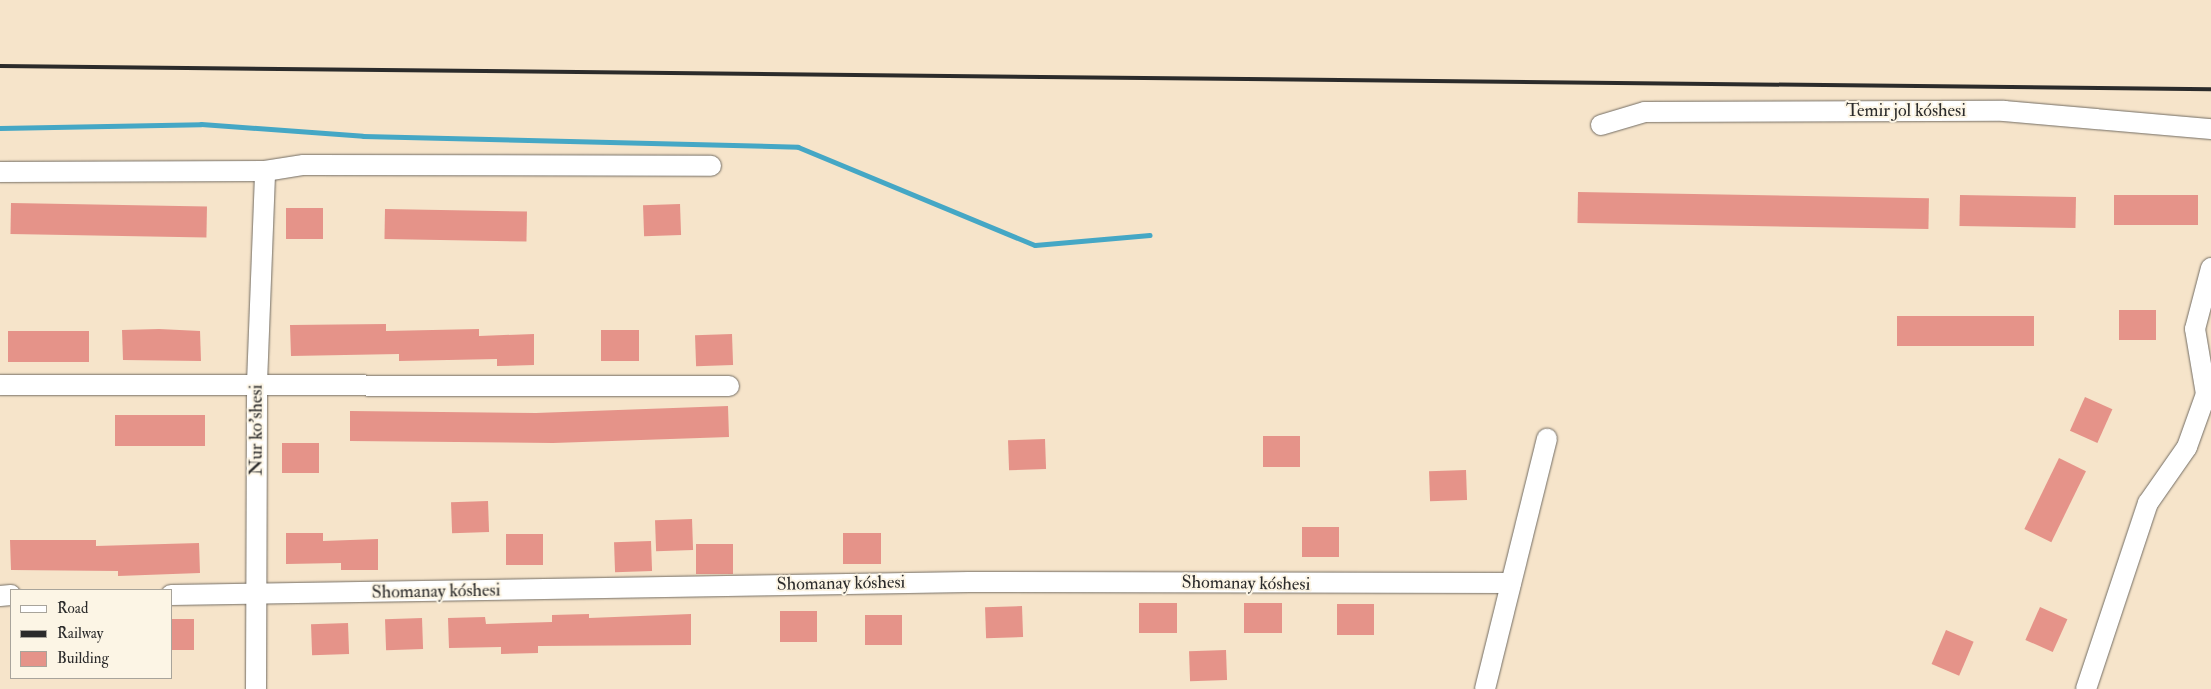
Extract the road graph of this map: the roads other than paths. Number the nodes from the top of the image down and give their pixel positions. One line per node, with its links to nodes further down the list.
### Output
1 (1601, 125): 2 (street, Temir jol kóshesi)
2 (2211, 129)
3 (711, 166): 5 (street)
4 (0, 172): 5 (street)
5 (265, 172): 7 (street, Nur ko'shesi)
6 (2211, 268): 16 (street)
7 (257, 383): 8 (street); 9 (street); 13 (street, Nur ko'shesi)
8 (0, 385)
9 (729, 386)
10 (1546, 438): 11 (street)
11 (1511, 583): 13 (street, Shomanay kóshesi); 15 (street)
12 (172, 595): 13 (street, Shomanay kóshesi)
13 (256, 595): 14 (street, Nur ko'shesi)
14 (256, 689)
15 (1485, 689)
16 (2086, 689)

